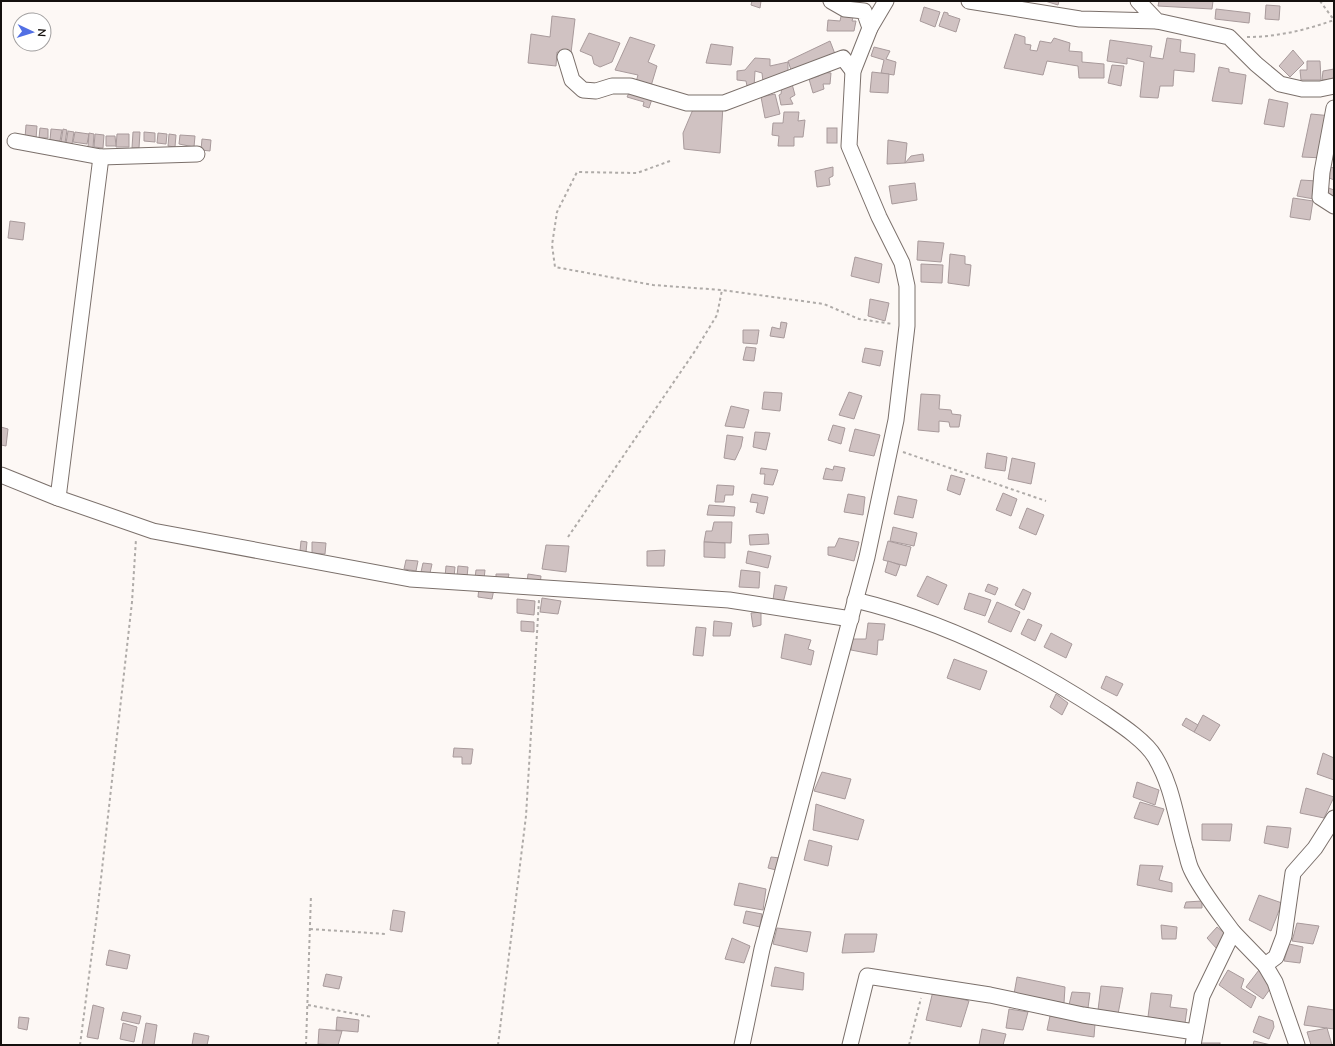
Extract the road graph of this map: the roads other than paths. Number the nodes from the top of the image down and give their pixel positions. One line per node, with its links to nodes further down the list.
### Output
1 (831, 1): 6 (street)
2 (886, 1): 6 (street)
3 (969, 1): 5 (street)
4 (1138, 1): 5 (street)
5 (1157, 21): 9 (street)
6 (870, 28): 8 (street)
7 (565, 57): 8 (street)
8 (853, 71): 17 (street)
9 (1334, 86)
10 (1334, 108): 14 (street)
11 (16, 141): 13 (street)
12 (197, 154): 13 (street)
13 (101, 157): 16 (street)
14 (1334, 206)
15 (1, 475): 16 (street)
16 (58, 498): 18 (street)
17 (855, 600): 18 (street); 20 (street)
18 (851, 619): 23 (street)
19 (1334, 818): 21 (street)
20 (1233, 932): 21 (street); 22 (street)
21 (1265, 965): 25 (street)
22 (1194, 1038): 24 (street)
23 (742, 1045)
24 (850, 1045)
25 (1297, 1045)

